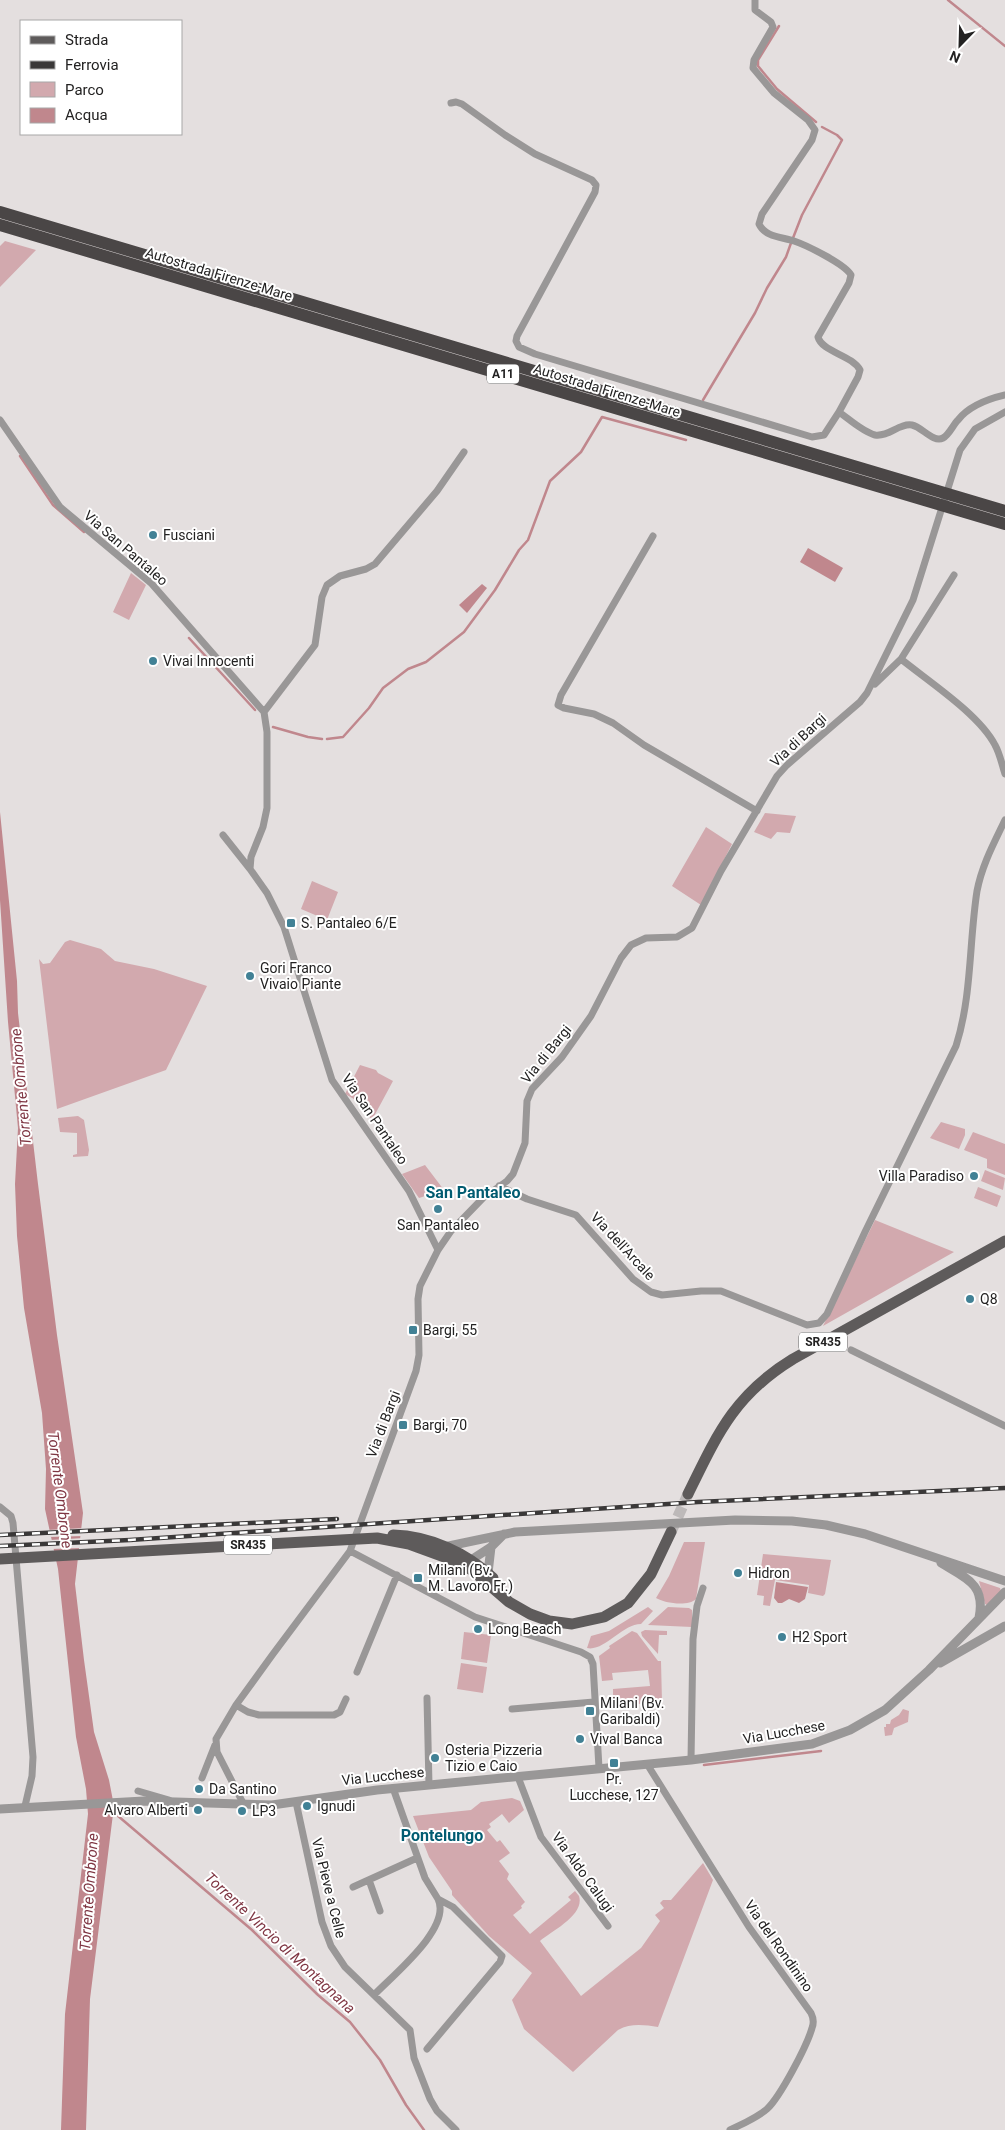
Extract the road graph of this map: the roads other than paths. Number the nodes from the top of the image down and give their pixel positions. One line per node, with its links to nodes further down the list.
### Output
1 (755, 0): 6 (street)
2 (451, 103): 6 (street)
3 (0, 212): 10 (highway, Autostrada Firenze-Mare / A11)
4 (0, 225): 11 (highway, Autostrada Firenze-Mare / A11)
5 (1005, 395): 6 (street)
6 (839, 412)
7 (1005, 412): 15 (street, Via di Bargi)
8 (0, 420): 16 (street, Via San Pantaleo)
9 (464, 452): 16 (street)
10 (1005, 512)
11 (1005, 524)
12 (653, 536): 18 (street)
13 (954, 575): 14 (street)
14 (901, 659): 15 (street); 17 (street)
15 (871, 688): 18 (street, Via di Bargi)
16 (264, 712): 21 (street)
17 (1005, 774)
18 (758, 811): 22 (street, Via di Bargi)
19 (1005, 820): 22 (street, Via dell'Arcale)
20 (223, 835): 21 (street, Via San Pantaleo)
21 (250, 869): 24 (street, Via San Pantaleo)
22 (500, 1186): 24 (street, Via di Bargi)
23 (1005, 1241): 27 (main road, SR435)
24 (438, 1250): 35 (street, Via di Bargi)
25 (851, 1350): 26 (street)
26 (1005, 1426)
27 (688, 1494)
28 (0, 1507): 68 (street)
29 (671, 1532): 44 (main road, SR435)
30 (504, 1534): 32 (street); 34 (street); 36 (street)
31 (371, 1539): 33 (main road, SR435); 37 (main road, SR435); 38 (main road)
32 (476, 1540): 33 (street); 38 (street)
33 (444, 1547): 38 (main road, SR435)
34 (490, 1548): 38 (street); 39 (street)
35 (350, 1551): 40 (street); 54 (street, Via di Bargi)
36 (924, 1553): 41 (street); 45 (street)
37 (4, 1559)
38 (466, 1560): 39 (main road, SR435); 44 (main road)
39 (488, 1573): 44 (main road, SR435)
40 (397, 1575): 50 (street); 53 (street)
41 (1005, 1581)
42 (703, 1588): 57 (street)
43 (1005, 1592): 45 (street, Via Lucchese)
44 (519, 1607)
45 (978, 1619): 49 (street, Via Lucchese)
46 (1005, 1626): 48 (street, Via Lucchese)
47 (1005, 1632): 48 (street, Via Lucchese)
48 (991, 1634): 49 (street, Via Lucchese)
49 (929, 1670): 57 (street, Via Lucchese)
50 (357, 1672)
51 (427, 1698): 62 (street)
52 (346, 1699): 54 (street)
53 (594, 1702): 55 (street); 59 (street)
54 (236, 1705): 56 (street, Via di Bargi)
55 (512, 1709)
56 (215, 1745): 61 (street, Via di Bargi); 67 (street)
57 (691, 1760): 58 (street, Via Lucchese)
58 (647, 1764): 59 (street, Via Lucchese); 79 (street, Via del Rondinino)
59 (599, 1768): 60 (street, Via Lucchese)
60 (518, 1777): 62 (street, Via Lucchese); 75 (street, Via Aldo Calugi)
61 (202, 1778)
62 (429, 1785): 63 (street, Via Lucchese)
63 (392, 1788): 66 (street, Via Lucchese); 70 (street)
64 (138, 1791): 65 (street)
65 (175, 1801): 67 (street, Via Lucchese); 68 (street, Via Lucchese)
66 (296, 1802): 67 (street, Via Lucchese); 76 (street, Via Pieve a Celle)
67 (244, 1805)
68 (26, 1806): 69 (street, Via Lucchese)
69 (0, 1809)
70 (417, 1858): 71 (street); 73 (street)
71 (369, 1880): 72 (street); 74 (street)
72 (353, 1887)
73 (438, 1899): 76 (street); 77 (street)
74 (380, 1910)
75 (608, 1926)
76 (374, 1995): 78 (street, Via Pieve a Celle)
77 (427, 2049)
78 (456, 2130)
79 (730, 2130)

